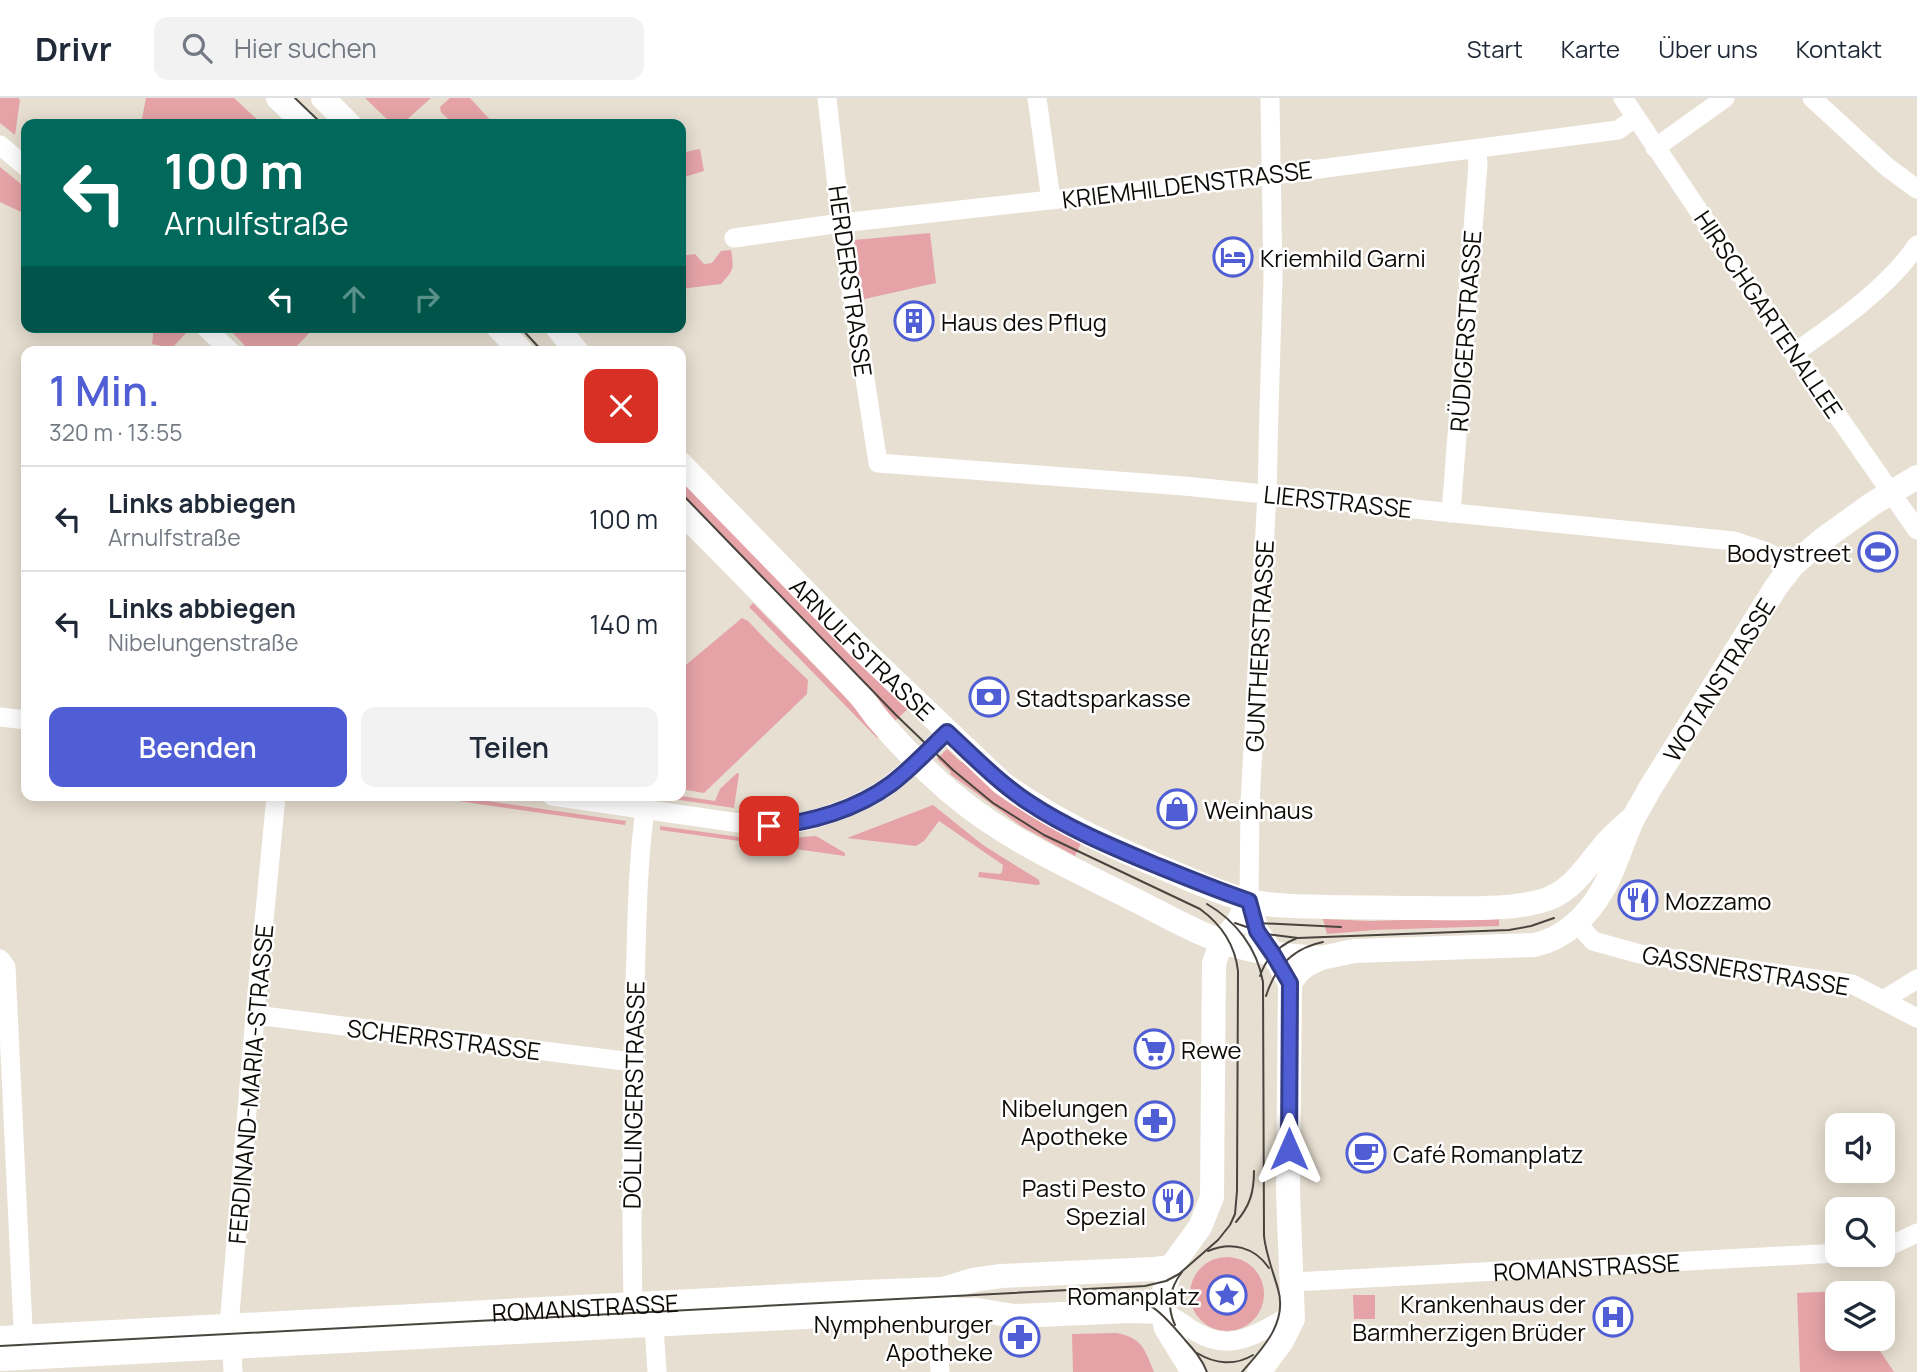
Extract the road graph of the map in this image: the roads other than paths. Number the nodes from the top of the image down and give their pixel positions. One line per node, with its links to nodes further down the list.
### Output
1 (278, 98): 10 (main road)
2 (323, 98): 11 (main road)
3 (827, 98): 19 (street, HERDERSTRASSE)
4 (1037, 98): 18 (street)
5 (1270, 98): 16 (street, GUNTHERSTRASSE)
6 (1623, 98): 9 (street, HIRSCHGARTENALLEE)
7 (1725, 98): 13 (street)
8 (1812, 98): 17 (street)
9 (1636, 117): 13 (street, HIRSCHGARTENALLEE); 14 (street, KRIEMHILDENSTRASSE)
10 (300, 119)
11 (344, 119)
12 (0, 145): 15 (street)
13 (1655, 148): 26 (street, HIRSCHGARTENALLEE)
14 (1476, 149): 16 (street, KRIEMHILDENSTRASSE); 32 (street, RÜDIGERSTRASSE)
15 (21, 163)
16 (1271, 174): 18 (street, KRIEMHILDENSTRASSE); 31 (street, GUNTHERSTRASSE)
17 (1917, 189)
18 (1051, 200): 19 (street, KRIEMHILDENSTRASSE)
19 (841, 223): 20 (street, KRIEMHILDENSTRASSE); 27 (street, HERDERSTRASSE)
20 (734, 239)
21 (1917, 244): 26 (street)
22 (211, 333): 24 (street)
23 (504, 333): 25 (main road)
24 (225, 346)
25 (517, 346)
26 (1794, 353): 30 (street, HIRSCHGARTENALLEE)
27 (878, 463): 31 (street, LIERSTRASSE)
28 (686, 469): 38 (main road, ARNULFSTRASSE)
29 (1917, 477): 30 (main road, WOTANSTRASSE)
30 (1891, 492): 34 (street, HIRSCHGARTENALLEE); 35 (main road, WOTANSTRASSE)
31 (1267, 494): 32 (street, LIERSTRASSE); 44 (street, GUNTHERSTRASSE)
32 (1451, 513): 35 (street, LIERSTRASSE)
33 (686, 516): 39 (main road, ARNULFSTRASSE)
34 (1917, 530)
35 (1793, 565): 43 (main road, WOTANSTRASSE)
36 (0, 717): 37 (street)
37 (21, 719)
38 (947, 732): 39 (street); 44 (main road, ARNULFSTRASSE)
39 (917, 760): 42 (street); 46 (main road, ARNULFSTRASSE)
40 (276, 801): 55 (street, FERDINAND-MARIA-STRASSE)
41 (585, 801): 42 (street)
42 (645, 810): 57 (street, DÖLLINGERSTRASSE)
43 (1633, 818): 44 (main road, WOTANSTRASSE); 45 (main road, WOTANSTRASSE)
44 (1249, 901): 47 (main road); 48 (main road)
45 (1577, 923): 49 (main road, WOTANSTRASSE); 54 (street, GASSNERSTRASSE)
46 (1184, 926): 47 (main road, ARNULFSTRASSE); 52 (main road, ARNULFSTRASSE)
47 (1222, 941): 48 (main road, ARNULFSTRASSE); 52 (main road)
48 (1273, 954): 49 (main road, WOTANSTRASSE); 53 (main road)
49 (1321, 958): 53 (main road, WOTANSTRASSE)
50 (0, 959): 69 (street)
51 (1917, 979): 54 (street)
52 (1213, 983): 61 (main road)
53 (1290, 983): 62 (main road)
54 (1883, 1000): 56 (street, GASSNERSTRASSE)
55 (255, 1016): 57 (street, SCHERRSTRASSE); 68 (street, FERDINAND-MARIA-STRASSE)
56 (1917, 1018)
57 (632, 1062): 64 (street, DÖLLINGERSTRASSE)
58 (1917, 1233): 59 (street)
59 (1895, 1244)
60 (1825, 1254): 62 (street, ROMANSTRASSE)
61 (1171, 1267): 63 (main road, ROMANSTRASSE); 65 (main road)
62 (1293, 1282): 66 (main road)
63 (937, 1300): 64 (main road, ROMANSTRASSE); 65 (main road, ROMANSTRASSE); 67 (main road, ROMANSTRASSE); 73 (street)
64 (633, 1305): 67 (street); 68 (main road, ROMANSTRASSE)
65 (1162, 1312): 66 (street); 74 (main road)
66 (1293, 1314): 75 (main road)
67 (654, 1325): 68 (main road, ROMANSTRASSE); 72 (street)
68 (231, 1336): 69 (main road, ROMANSTRASSE); 71 (street, FERDINAND-MARIA-STRASSE)
69 (16, 1344): 70 (main road, ROMANSTRASSE)
70 (0, 1359)
71 (233, 1372)
72 (657, 1372)
73 (940, 1372)
74 (1193, 1372)
75 (1259, 1372)

